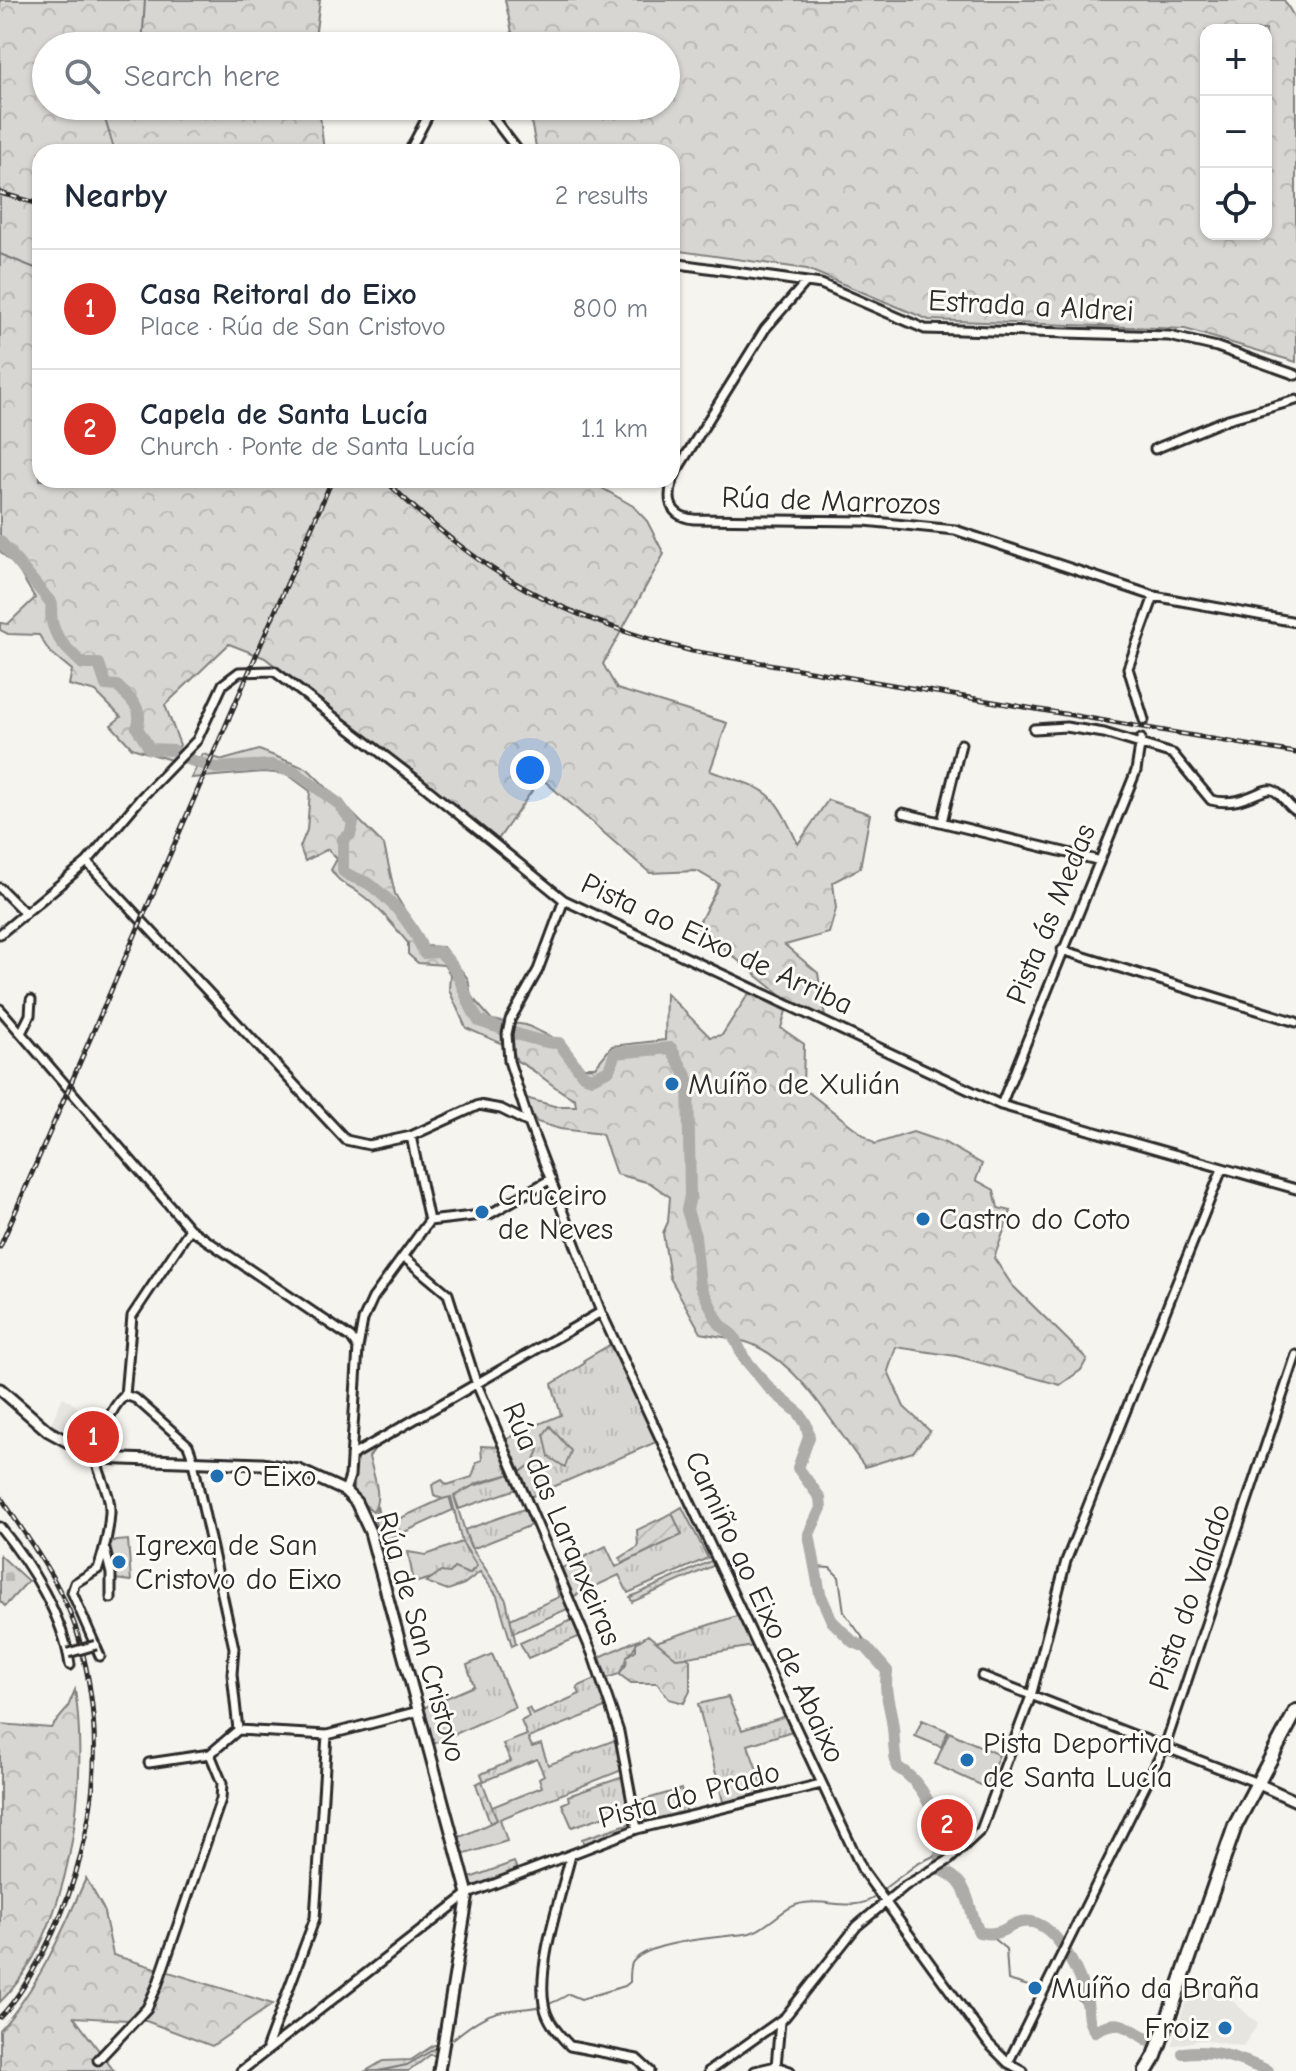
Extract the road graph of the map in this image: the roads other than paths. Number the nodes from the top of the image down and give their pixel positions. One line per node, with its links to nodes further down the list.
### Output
1 (426, 120): 3 (street)
2 (495, 120): 4 (street)
3 (413, 144)
4 (513, 144)
5 (680, 264): 6 (street, Estrada a Aldrei)
6 (806, 282): 7 (street, Estrada a Aldrei); 10 (street, Rúa de Marrozos)
7 (1296, 375)
8 (1296, 400): 9 (street)
9 (1155, 449)
10 (680, 465)
11 (671, 488): 12 (street, Rúa de Marrozos)
12 (1154, 596): 13 (street, Rúa de Marrozos); 14 (street)
13 (1296, 622)
14 (1144, 720)
15 (1034, 729): 16 (street)
16 (1141, 742): 18 (street); 21 (street, Pista ás Medas)
17 (961, 744): 20 (street)
18 (1296, 811)
19 (903, 813): 20 (street)
20 (942, 822): 21 (street)
21 (1097, 860): 27 (street, Pista ás Medas)
22 (87, 862): 24 (street, Pista ao Eixo de Arriba); 25 (street, Pista ao Eixo de Arriba); 34 (street)
23 (0, 888): 25 (street)
24 (564, 900): 32 (street, Pista ao Eixo de Arriba); 33 (street, Camiño ao Eixo de Abaixo)
25 (25, 913): 26 (street, Pista ao Eixo de Arriba)
26 (0, 934)
27 (1062, 950): 30 (street); 32 (street, Pista ás Medas)
28 (31, 1000): 31 (street)
29 (0, 1009): 31 (street)
30 (1296, 1022)
31 (21, 1033): 39 (street)
32 (1001, 1105): 35 (street, Pista ao Eixo de Arriba)
33 (529, 1123): 34 (street); 36 (street, Camiño ao Eixo de Abaixo)
34 (411, 1136): 38 (street)
35 (1222, 1169): 37 (street, Pista ao Eixo de Arriba); 59 (street)
36 (551, 1179): 38 (street); 41 (street, Camiño ao Eixo de Abaixo)
37 (1296, 1189)
38 (429, 1221): 40 (street)
39 (190, 1229): 42 (street); 46 (street)
40 (405, 1258): 42 (street); 44 (street, Rúa das Laranxeiras)
41 (601, 1312): 44 (street); 68 (street, Camiño ao Eixo de Abaixo)
42 (358, 1348): 47 (street)
43 (1296, 1355): 65 (street, Pista do Valado)
44 (476, 1382): 47 (street); 71 (street, Rúa das Laranxeiras)
45 (0, 1389): 48 (street, Rúa de San Cristovo)
46 (125, 1395): 48 (street); 49 (street)
47 (351, 1456): 50 (street)
48 (97, 1458): 49 (street, Rúa de San Cristovo); 52 (street)
49 (192, 1460): 50 (street, Rúa de San Cristovo); 63 (street)
50 (345, 1491): 60 (street, Rúa de San Cristovo)
51 (0, 1527): 55 (street)
52 (105, 1549): 53 (street); 54 (street)
53 (111, 1598)
54 (96, 1645): 55 (street, bridge); 56 (street)
55 (68, 1653): 57 (street)
56 (100, 1656)
57 (70, 1665)
58 (982, 1676): 59 (street)
59 (1031, 1696): 65 (street); 74 (street)
60 (419, 1711): 64 (street); 73 (street, Rúa de San Cristovo)
61 (1296, 1711): 69 (highway)
62 (1296, 1727): 69 (highway)
63 (238, 1730): 64 (street); 66 (street)
64 (327, 1735): 76 (street)
65 (1165, 1746): 69 (street); 78 (street, Pista do Valado)
66 (210, 1754): 67 (street); 77 (street)
67 (149, 1763)
68 (821, 1784): 71 (street, Pista do Prado); 74 (street, Camiño ao Eixo de Abaixo)
69 (1259, 1784): 70 (street); 87 (highway); 88 (highway)
70 (1296, 1801)
71 (637, 1829): 72 (street, Pista do Prado)
72 (571, 1855): 73 (street, Pista do Prado); 82 (street, Pista do Prado)
73 (468, 1894): 76 (street, Pista do Prado); 81 (street, Rúa de San Cristovo)
74 (880, 1898): 75 (street); 78 (street, Camiño ao Eixo de Abaixo)
75 (780, 2022): 79 (street); 83 (street)
76 (267, 2049): 80 (street, Pista do Prado)
77 (98, 2060)
78 (1008, 2063): 86 (street, Camiño ao Eixo de Abaixo)
79 (776, 2066): 84 (street); 85 (street)
80 (241, 2071)
81 (439, 2071)
82 (650, 2071)
83 (709, 2071)
84 (755, 2071)
85 (790, 2071)
86 (1023, 2071)
87 (1146, 2071)
88 (1155, 2071)

